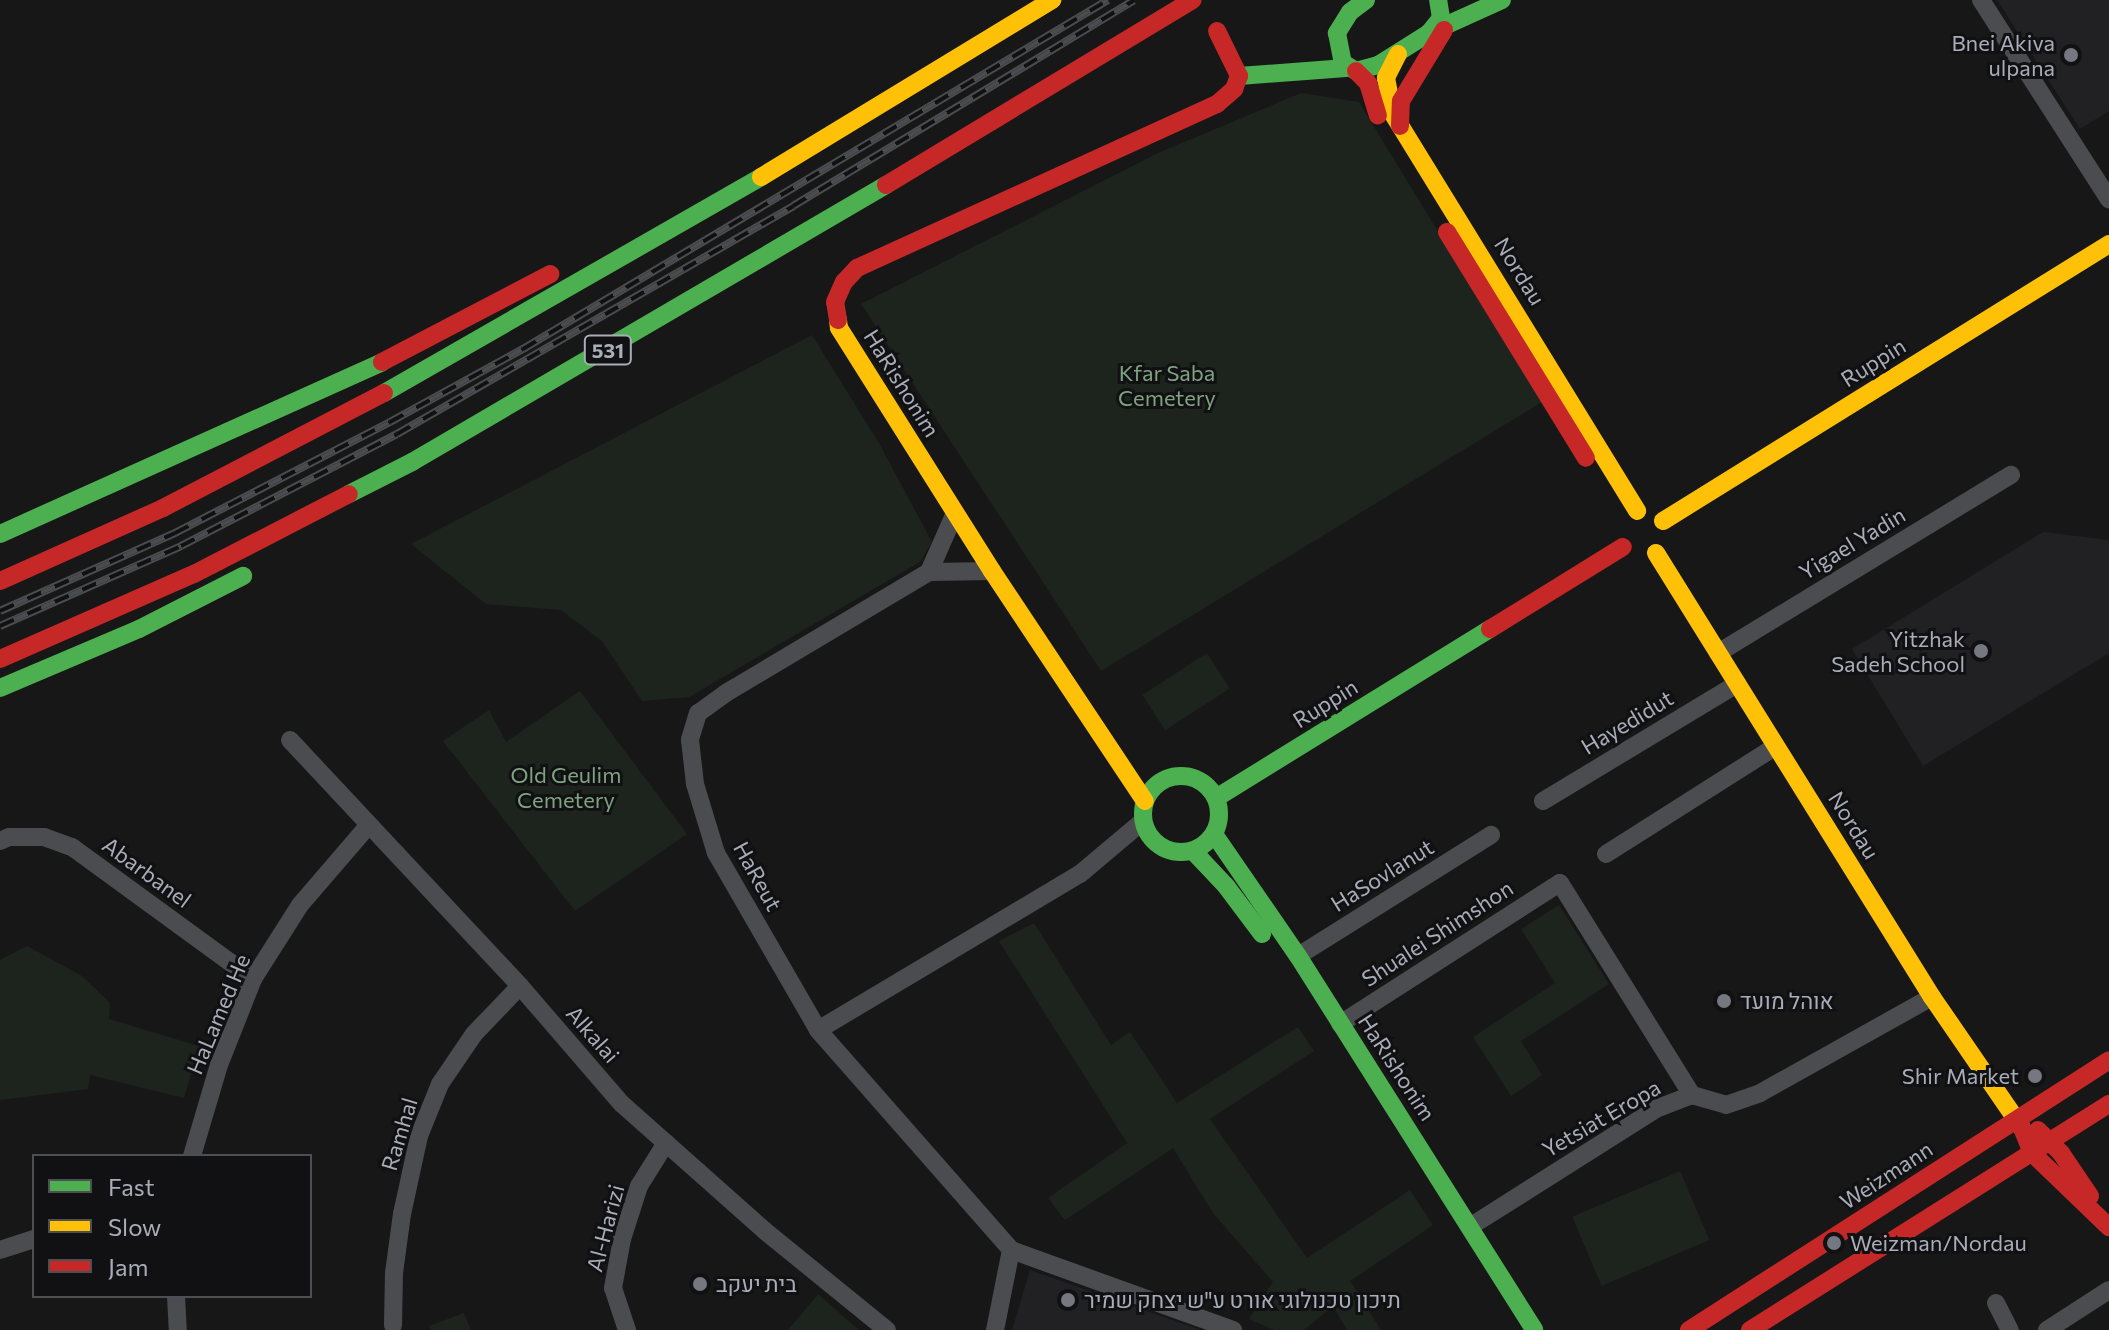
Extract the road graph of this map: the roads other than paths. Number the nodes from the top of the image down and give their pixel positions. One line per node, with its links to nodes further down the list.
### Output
1 (1052, 0): 15 (main road)
2 (1193, 0): 18 (main road, 531)
3 (1366, 0): 10 (main road)
4 (1438, 0): 9 (main road)
5 (1502, 0): 7 (main road)
6 (1981, 0): 17 (street)
7 (1447, 25): 9 (main road); 16 (main road)
8 (1217, 31): 14 (main road)
9 (1429, 33): 11 (main road)
10 (1337, 44): 12 (main road, Nordau); 13 (main road)
11 (1398, 54): 12 (main road); 16 (main road, Nordau)
12 (1351, 69): 13 (main road); 22 (main road, Nordau)
13 (1298, 71): 14 (main road)
14 (1239, 76): 21 (main road, HaRishonim)
15 (871, 110): 25 (main road); 31 (main road)
16 (1400, 126): 22 (main road, Nordau)
17 (2109, 199)
18 (809, 232): 23 (main road); 33 (main road, 531)
19 (2109, 244): 24 (main road, Ruppin)
20 (2011, 475): 32 (street, Yigael Yadin)
21 (955, 513): 29 (main road, HaRishonim); 30 (street)
22 (1631, 515): 24 (main road); 26 (main road)
23 (339, 521)
24 (1663, 521): 27 (main road)
25 (0, 534)
26 (1623, 547): 27 (main road); 38 (main road, Ruppin)
27 (1656, 553): 32 (main road, Nordau)
28 (257, 568): 35 (main road)
29 (992, 571): 30 (street, HaReut); 39 (main road, HaRishonim)
30 (929, 572): 53 (street, HaReut)
31 (0, 581)
32 (1718, 653): 34 (main road, Nordau)
33 (0, 659)
34 (1737, 684): 37 (main road, Nordau); 40 (street, Hayedidut)
35 (0, 688)
36 (290, 740): 42 (street, Alkalai)
37 (1776, 746): 47 (street); 51 (main road, Nordau)
38 (1216, 798): 39 (main road); 43 (main road)
39 (1145, 801): 41 (main road)
40 (1543, 801)
41 (1143, 821): 46 (main road); 53 (street)
42 (368, 826): 49 (street, HaLamed He); 50 (street, Alkalai)
43 (1214, 834): 46 (main road); 48 (main road, HaRishonim)
44 (1491, 835): 48 (street, HaSovlanut)
45 (0, 841): 49 (street, Abarbanel)
46 (1193, 851): 79 (main road, HaRishonim)
47 (1606, 854)
48 (1298, 956): 52 (main road, HaRishonim)
49 (253, 979): 62 (street, HaLamed He)
50 (520, 986): 60 (street, Alkalai); 72 (street, Ramhal)
51 (1932, 997): 55 (street, Yetsiat Eropa); 57 (main road, Nordau)
52 (1340, 1024): 55 (street, Shualei Shimshon); 65 (main road, HaRishonim)
53 (818, 1030): 68 (street, HaReut)
54 (2109, 1060): 57 (main road, Weizmann)
55 (1692, 1095): 65 (street, Yetsiat Eropa)
56 (2109, 1104): 58 (main road)
57 (2018, 1118): 59 (main road); 61 (main road); 73 (main road, Weizmann)
58 (2080, 1123): 59 (main road); 63 (main road)
59 (2051, 1141): 61 (main road); 63 (main road)
60 (666, 1143): 75 (street, Al-Harizi); 76 (street, Alkalai)
61 (2032, 1153): 64 (main road); 81 (main road)
62 (193, 1154)
63 (2077, 1175): 64 (main road)
64 (2106, 1223)
65 (1471, 1226): 80 (main road, HaRishonim)
66 (32, 1240): 67 (street)
67 (0, 1250)
68 (1011, 1250): 77 (street); 78 (street, HaReut)
69 (2109, 1290): 83 (street)
70 (176, 1298): 74 (street)
71 (1996, 1303): 82 (street)
72 (393, 1325)
73 (1694, 1329)
74 (178, 1330)
75 (627, 1330)
76 (887, 1330)
77 (995, 1330)
78 (1233, 1330)
79 (1520, 1330)
80 (1534, 1330)
81 (1750, 1330)
82 (2010, 1330)
83 (2047, 1330)

